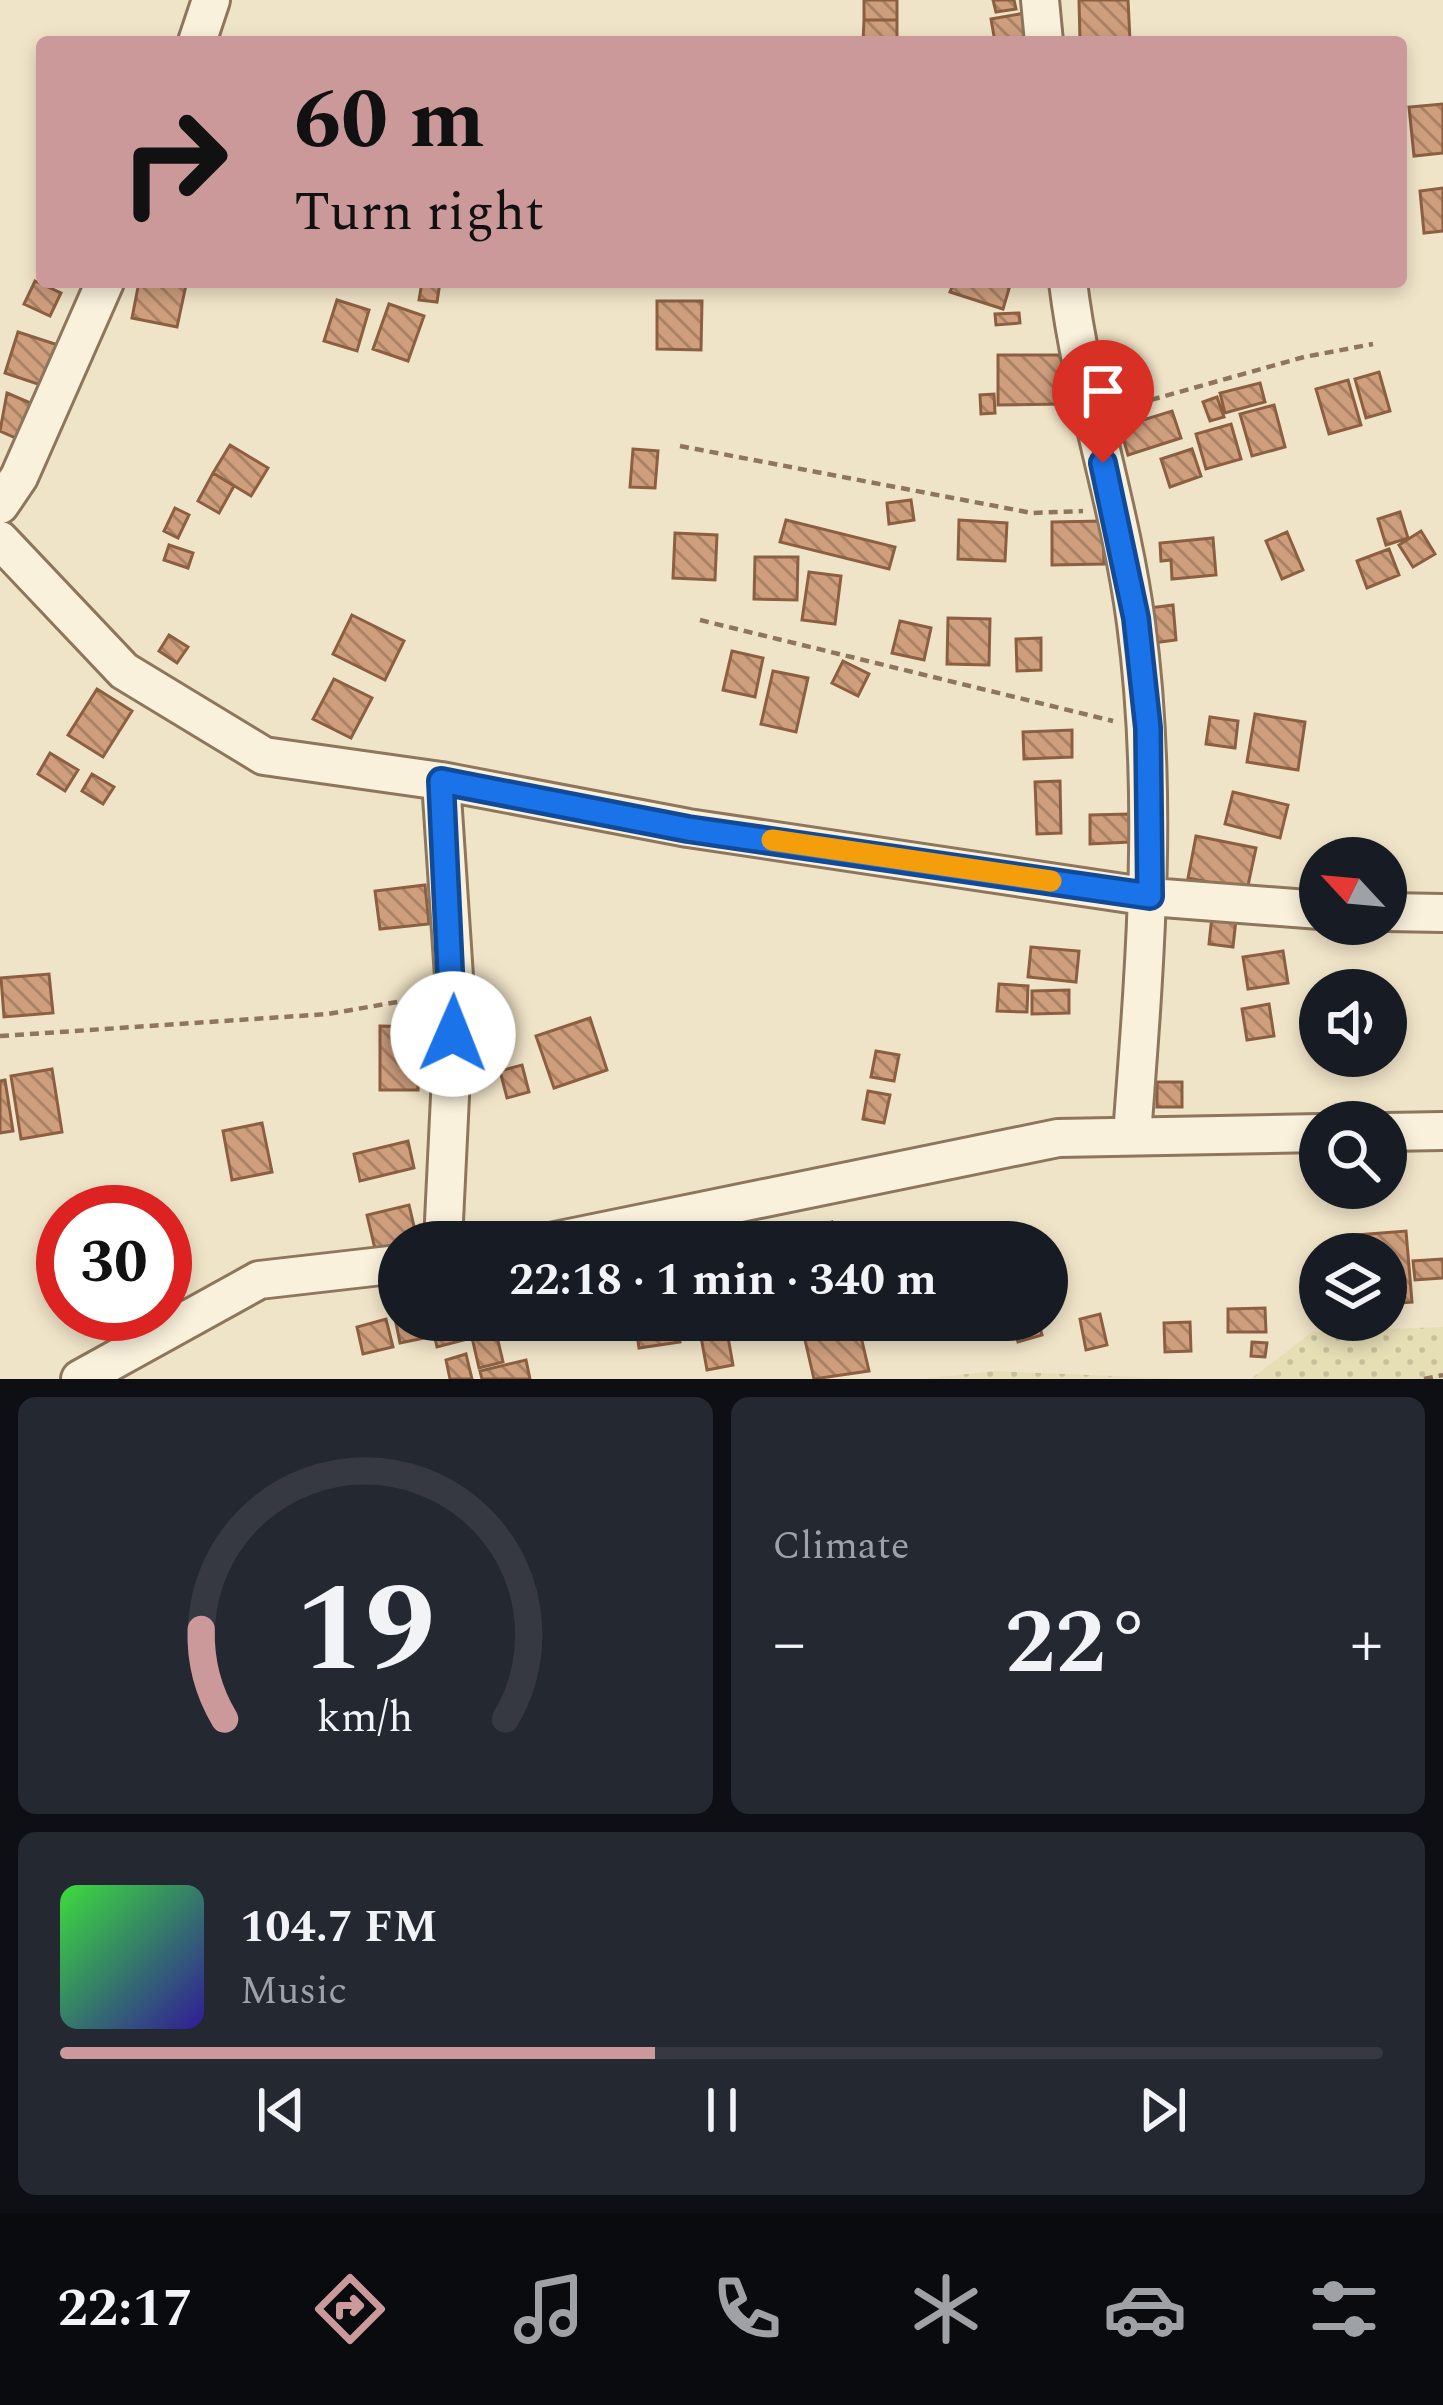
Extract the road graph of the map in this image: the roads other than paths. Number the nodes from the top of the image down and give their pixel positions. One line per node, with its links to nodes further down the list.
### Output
1 (211, 0): 3 (street)
2 (1040, 0): 4 (street)
3 (199, 36)
4 (1043, 36)
5 (102, 288): 7 (street)
6 (1069, 288): 10 (street)
7 (0, 505)
8 (0, 540): 9 (street)
9 (441, 781): 10 (street); 18 (street)
10 (1150, 896): 11 (street); 17 (street)
11 (1299, 908)
12 (1407, 913): 13 (street)
13 (1443, 913)
14 (1443, 1131): 15 (street)
15 (1407, 1132)
16 (1299, 1133): 17 (street)
17 (1132, 1135): 19 (street)
18 (443, 1221)
19 (653, 1221)
20 (378, 1266): 21 (street)
21 (80, 1379)

